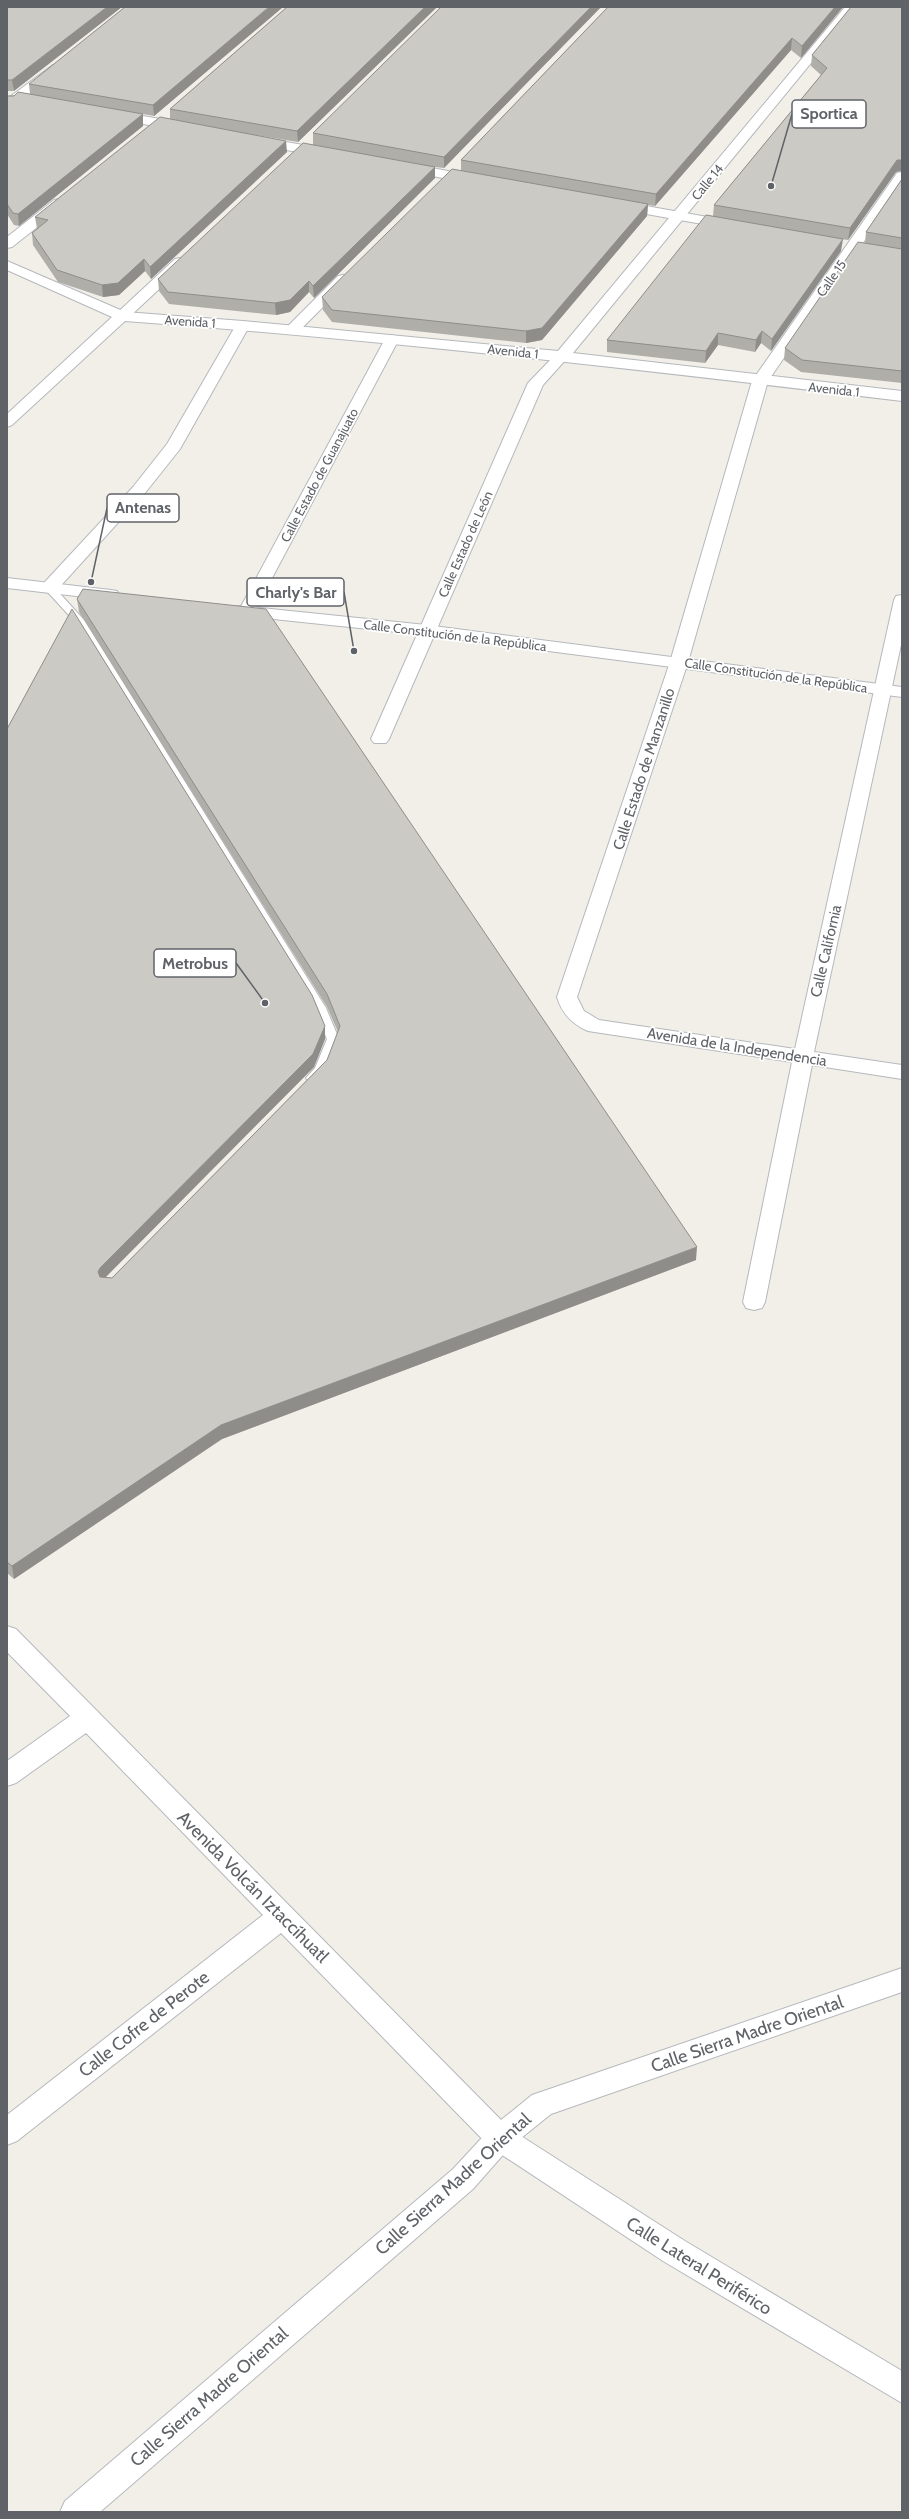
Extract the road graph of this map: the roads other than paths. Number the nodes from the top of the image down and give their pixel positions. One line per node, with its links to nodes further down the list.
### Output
1 (852, 7): 23 (street, Calle 14)
2 (65, 59): 3 (street)
3 (10, 99): 4 (street)
4 (32, 100)
5 (102, 113): 7 (street)
6 (168, 113): 7 (street)
7 (157, 123): 8 (street); 9 (street)
8 (195, 130)
9 (145, 132)
10 (240, 138): 12 (street)
11 (312, 138): 12 (street)
12 (301, 148): 13 (street); 14 (street)
13 (339, 155)
14 (289, 159)
15 (458, 164): 17 (street)
16 (394, 165): 17 (street)
17 (448, 175): 19 (street); 20 (street)
18 (902, 176): 27 (street, Calle 15)
19 (486, 182)
20 (436, 186)
21 (68, 196): 25 (street)
22 (602, 202): 23 (street)
23 (679, 216): 24 (street); 36 (street, Calle 14)
24 (742, 228)
25 (9, 238)
26 (836, 244): 27 (street)
27 (852, 247): 28 (street); 37 (street, Calle 15)
28 (866, 250)
29 (191, 251): 32 (street)
30 (7, 265): 32 (street, Avenida 1)
31 (353, 269): 34 (street)
32 (122, 316): 33 (street, Avenida 1); 39 (street)
33 (243, 325): 34 (street, Avenida 1); 41 (street)
34 (292, 330): 35 (street, Avenida 1)
35 (392, 339): 36 (street, Avenida 1); 45 (street, Calle Estado de Guanajuato)
36 (562, 356): 37 (street, Avenida 1); 46 (street, Calle Estado de León)
37 (760, 381): 38 (street, Avenida 1); 47 (street, Calle Estado de Manzanillo)
38 (902, 396)
39 (10, 415)
40 (7, 583): 41 (street)
41 (49, 588): 42 (street); 53 (lane)
42 (128, 597)
43 (902, 600): 48 (street, Calle California)
44 (222, 609): 45 (street, Calle Constitución de la República)
45 (246, 612): 46 (street, Calle Constitución de la República)
46 (426, 630): 47 (street, Calle Constitución de la República); 49 (street, Calle Estado de León)
47 (679, 662): 48 (street, Calle Constitución de la República); 50 (street, Calle Estado de Manzanillo)
48 (893, 691): 51 (street, Calle California)
49 (380, 740)
50 (575, 1015): 51 (street, Avenida de la Independencia)
51 (803, 1057): 52 (street, Avenida de la Independencia); 54 (street, Calle California)
52 (902, 1072)
53 (304, 1087)
54 (754, 1302)
55 (7, 1636): 56 (street, Avenida Volcán Iztaccíhuatl)
56 (87, 1718): 57 (street); 58 (street, Avenida Volcán Iztaccíhuatl)
57 (7, 1775)
58 (282, 1916): 60 (street, Calle Cofre de Perote); 61 (street, Avenida Volcán Iztaccíhuatl)
59 (902, 1980): 61 (street, Calle Sierra Madre Oriental)
60 (7, 2132)
61 (500, 2138): 62 (street, Calle Lateral Periférico); 63 (street, Calle Sierra Madre Oriental)
62 (902, 2388)
63 (76, 2512)

